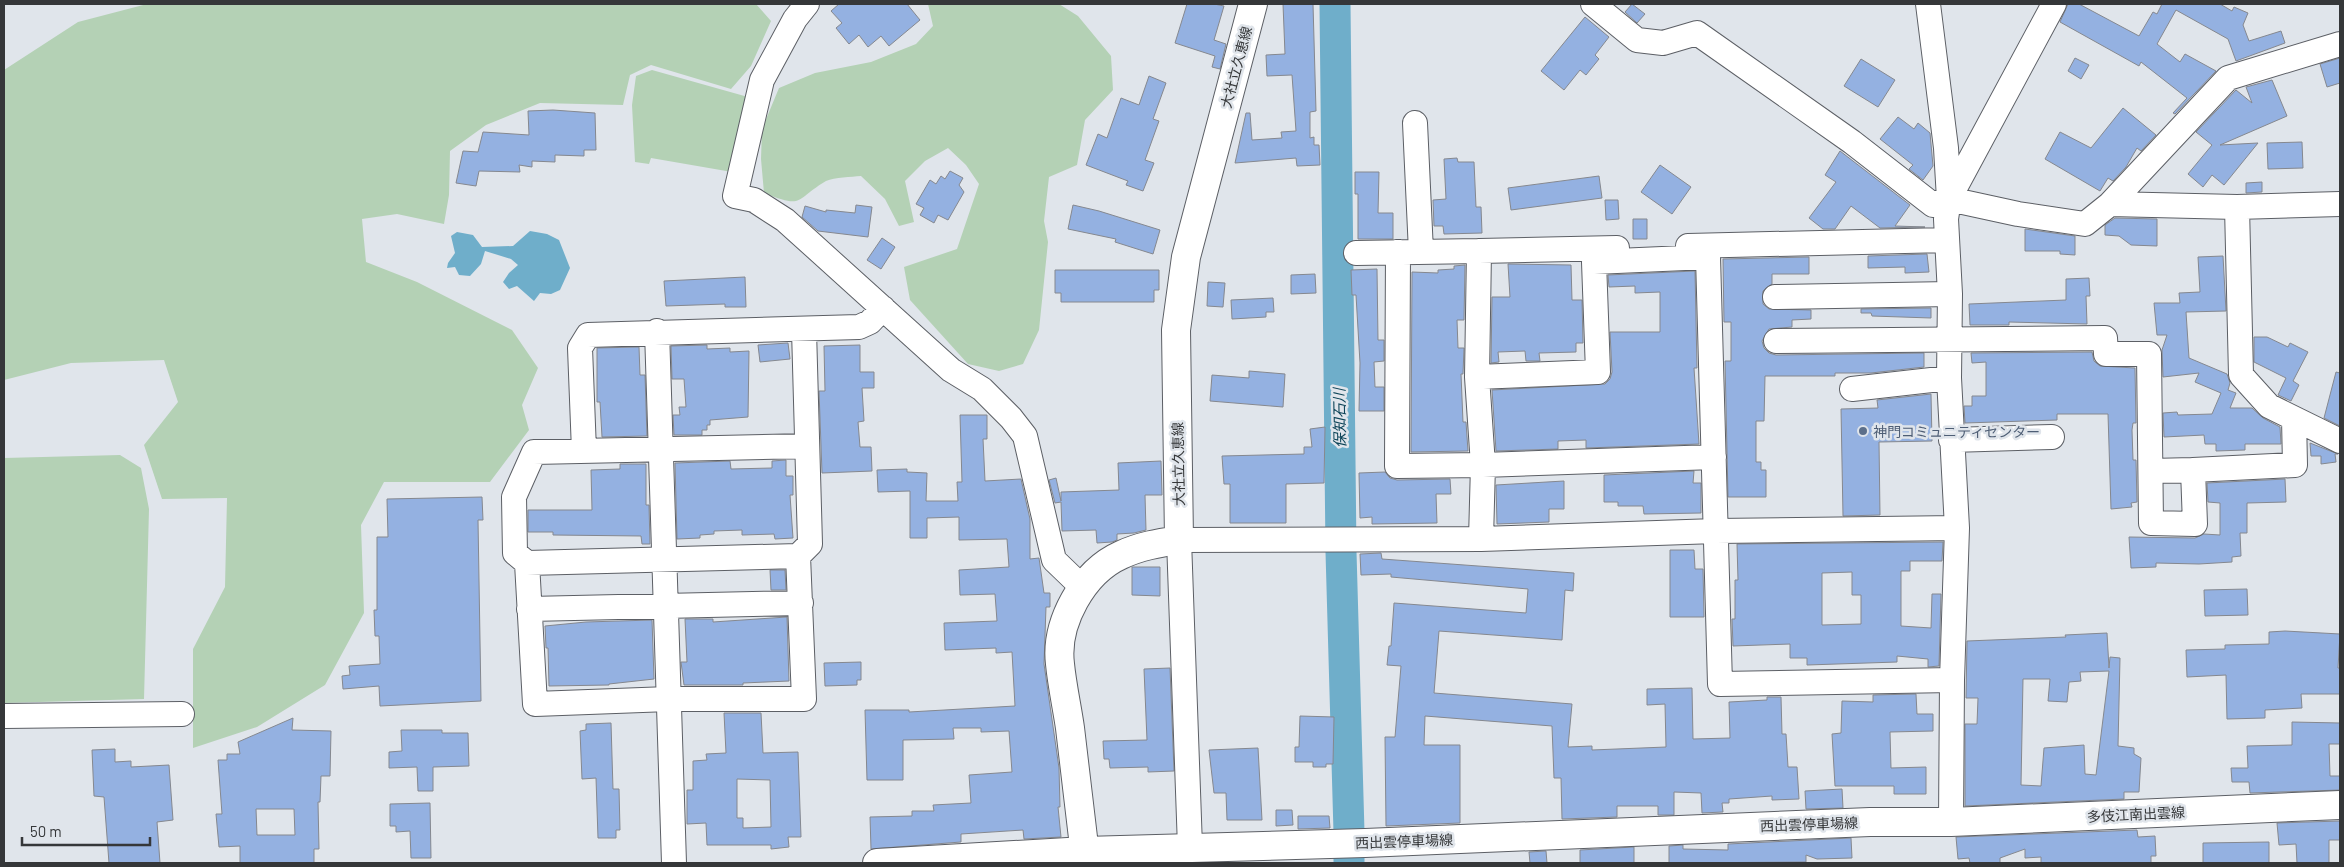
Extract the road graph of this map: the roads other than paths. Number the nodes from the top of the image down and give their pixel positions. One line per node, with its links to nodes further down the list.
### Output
1 (807, 4): 19 (street)
2 (1250, 4): 41 (main road, 大社立久恵線)
3 (1592, 4): 8 (street)
4 (1928, 4): 8 (street)
5 (2054, 4): 8 (street)
6 (2340, 44): 9 (street)
7 (1415, 122): 14 (street)
8 (1949, 199): 9 (street); 12 (street)
9 (2110, 204): 11 (street)
10 (2340, 204): 11 (street)
11 (2237, 207): 27 (street)
12 (1947, 240): 15 (street); 17 (street)
13 (1479, 251): 14 (street); 15 (street); 24 (street)
14 (1410, 252): 16 (street); 35 (street)
15 (1696, 252): 24 (street); 34 (street)
16 (1356, 253)
17 (1950, 294): 18 (street); 22 (street)
18 (1775, 297)
19 (883, 308): 20 (street); 45 (street)
20 (804, 330): 21 (street); 31 (street)
21 (657, 332): 32 (street); 33 (street)
22 (1950, 338): 23 (street); 25 (street); 37 (street)
23 (1776, 341)
24 (1477, 377): 35 (street)
25 (1950, 378): 26 (street); 29 (street)
26 (1852, 389)
27 (2294, 418): 30 (street); 36 (street)
28 (2052, 437): 29 (street)
29 (1952, 440): 38 (street)
30 (2340, 441)
31 (807, 446): 32 (street); 42 (street)
32 (660, 449): 33 (street); 43 (street)
33 (584, 451): 44 (street)
34 (1714, 457): 35 (street); 39 (street)
35 (1483, 466): 40 (street)
36 (2193, 470): 37 (street); 37 (street)
37 (2151, 471)
38 (1957, 528): 39 (street); 49 (street)
39 (1716, 531): 40 (street); 49 (street)
40 (1480, 539): 41 (street)
41 (1179, 540): 45 (main road); 55 (street)
42 (798, 556): 43 (street); 46 (street)
43 (665, 560): 44 (street); 47 (street)
44 (527, 563): 48 (street)
45 (1082, 586): 56 (main road)
46 (801, 603): 47 (street); 50 (street)
47 (665, 607): 48 (street); 50 (street)
48 (530, 609): 50 (street)
49 (1952, 680): 54 (street)
50 (668, 699): 57 (street)
51 (182, 714): 52 (street)
52 (4, 716)
53 (2340, 805): 54 (main road, 多伎江南出雲線)
54 (1942, 822): 55 (main road, 西出雲停車場線)
55 (1190, 848): 56 (main road, 西出雲停車場線)
56 (1086, 857): 58 (main road, 西出雲停車場線)
57 (674, 863)
58 (877, 863)

